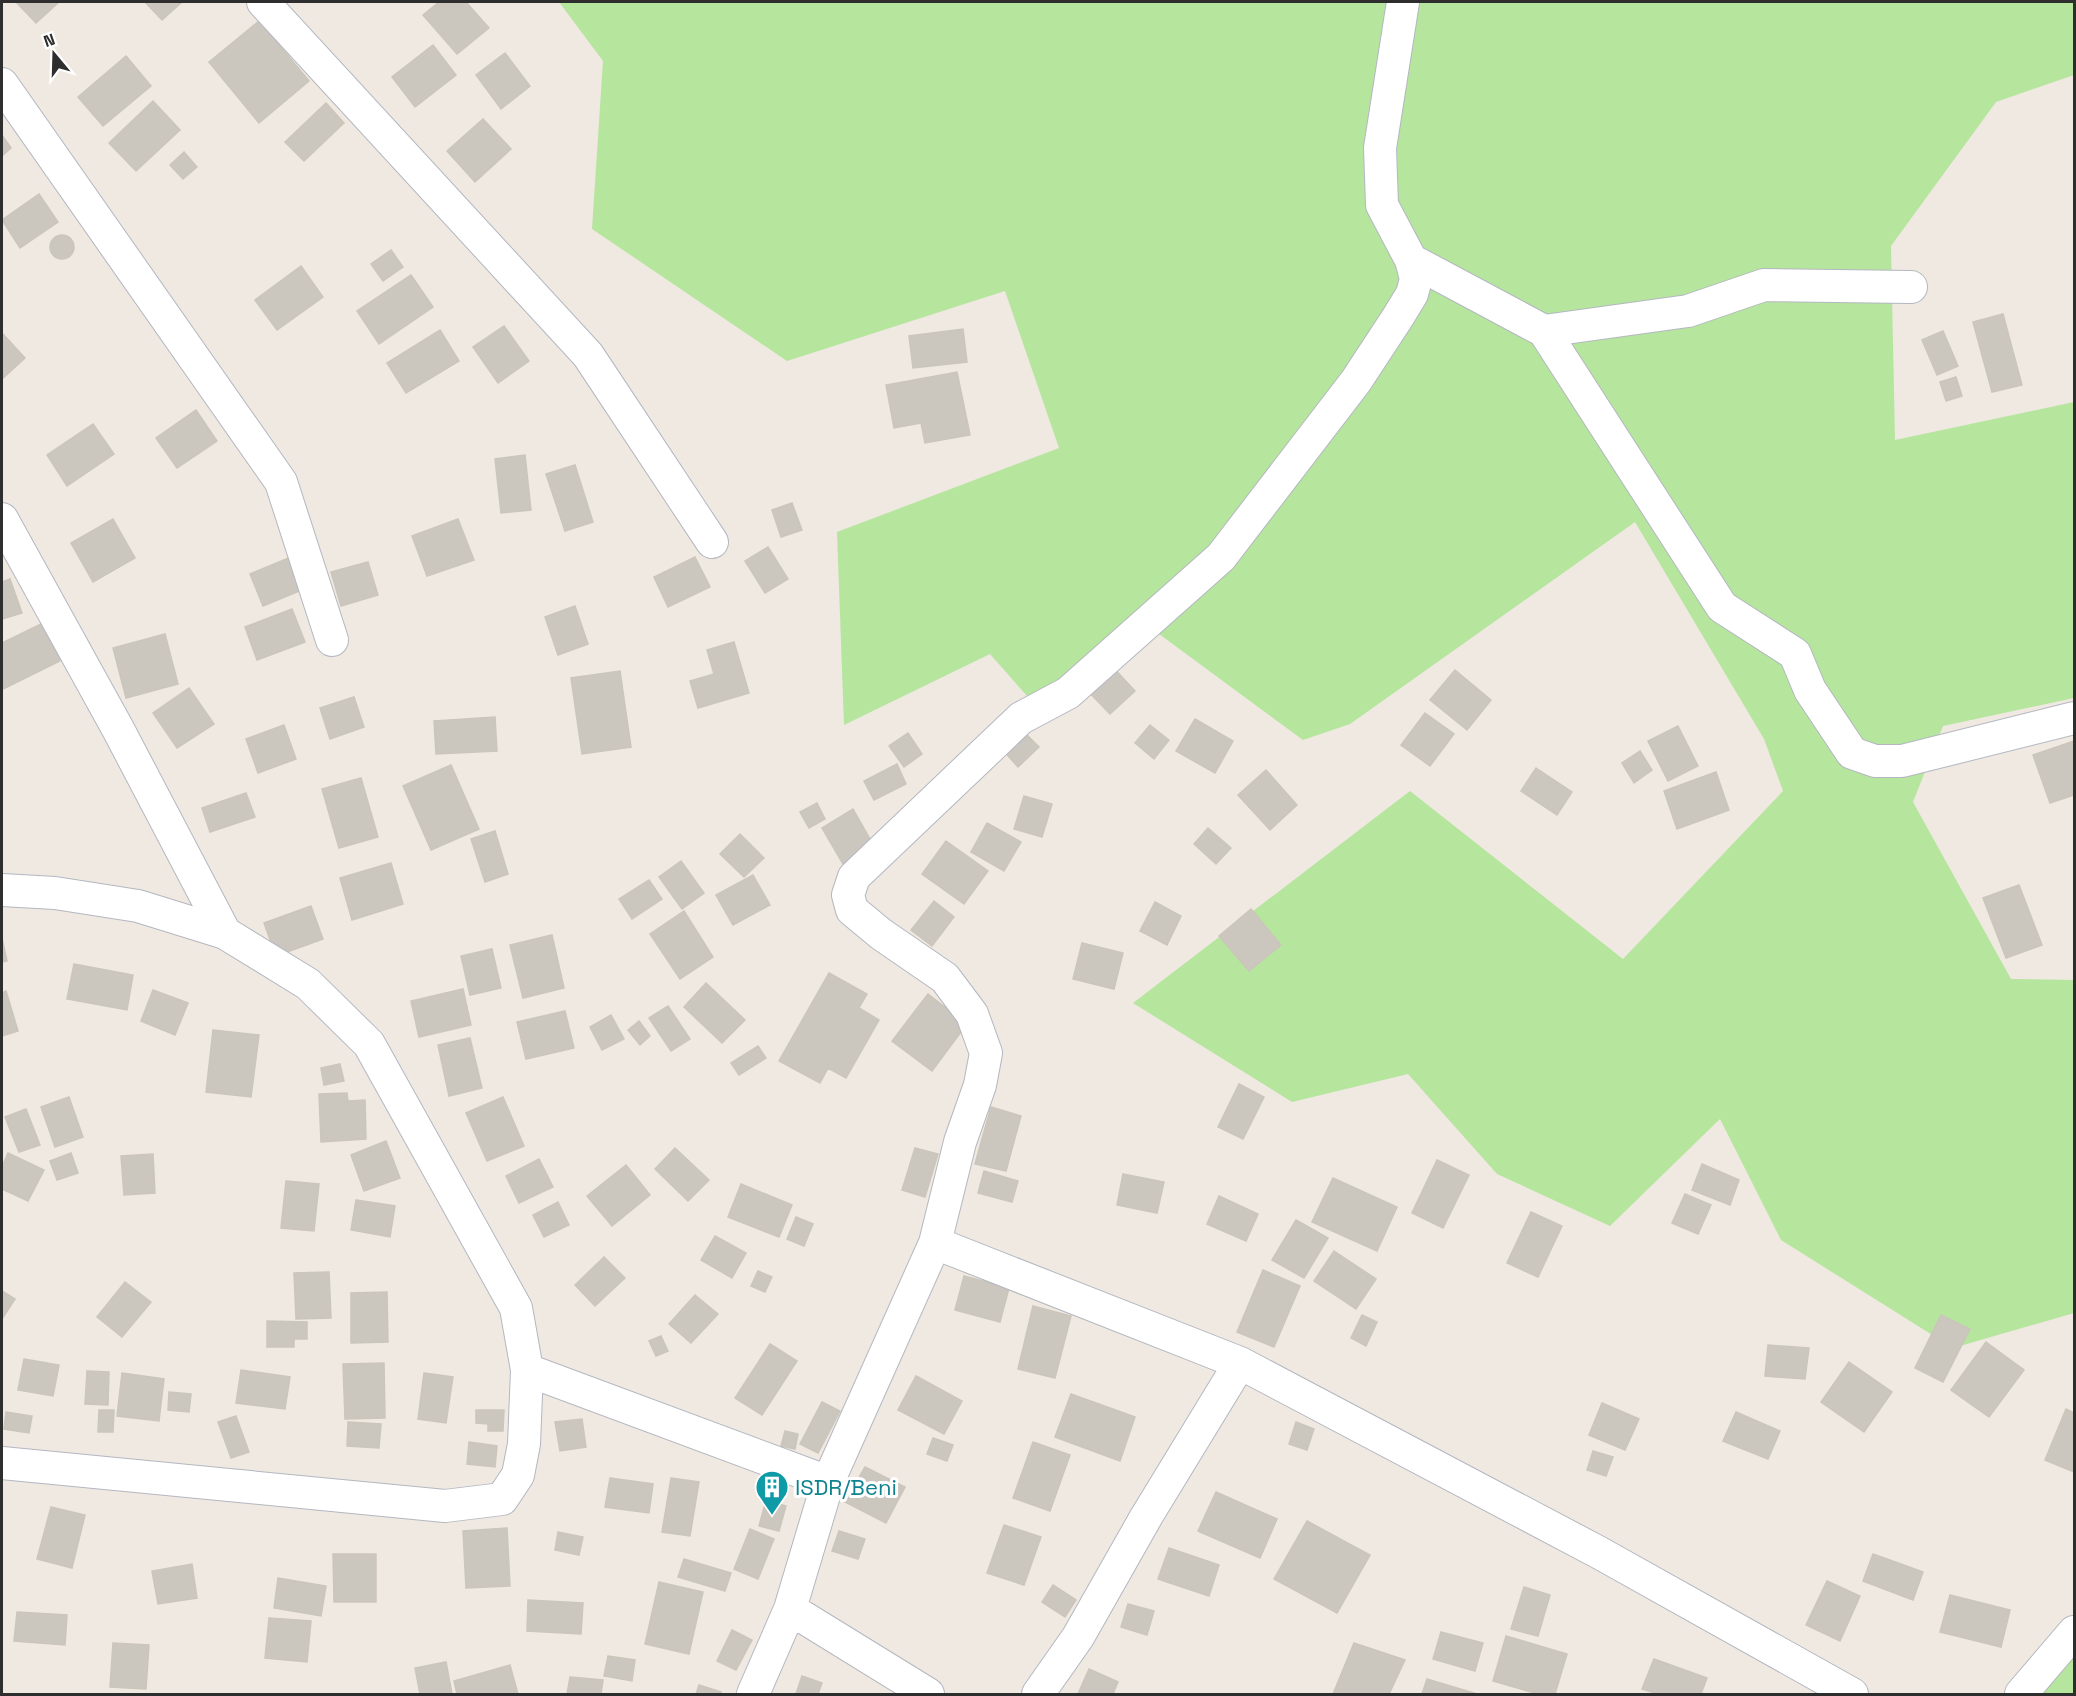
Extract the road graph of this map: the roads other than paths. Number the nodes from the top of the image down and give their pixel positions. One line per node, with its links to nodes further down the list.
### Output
1 (263, 2): 8 (street)
2 (1403, 2): 4 (street)
3 (2, 84): 9 (street)
4 (1411, 260): 6 (street); 13 (street)
5 (1911, 287): 6 (street)
6 (1544, 331): 10 (street)
7 (2, 519): 12 (street)
8 (712, 542)
9 (332, 640)
10 (2074, 718)
11 (2, 890): 12 (street)
12 (225, 933): 15 (street)
13 (935, 1243): 14 (street); 17 (street)
14 (1240, 1363): 22 (street); 23 (street)
15 (526, 1370): 16 (street); 17 (street)
16 (2, 1463)
17 (828, 1482): 18 (street)
18 (790, 1609): 20 (street); 21 (street)
19 (2074, 1632): 24 (street)
20 (753, 1695)
21 (928, 1695)
22 (1038, 1695)
23 (1852, 1695)
24 (2021, 1695)

